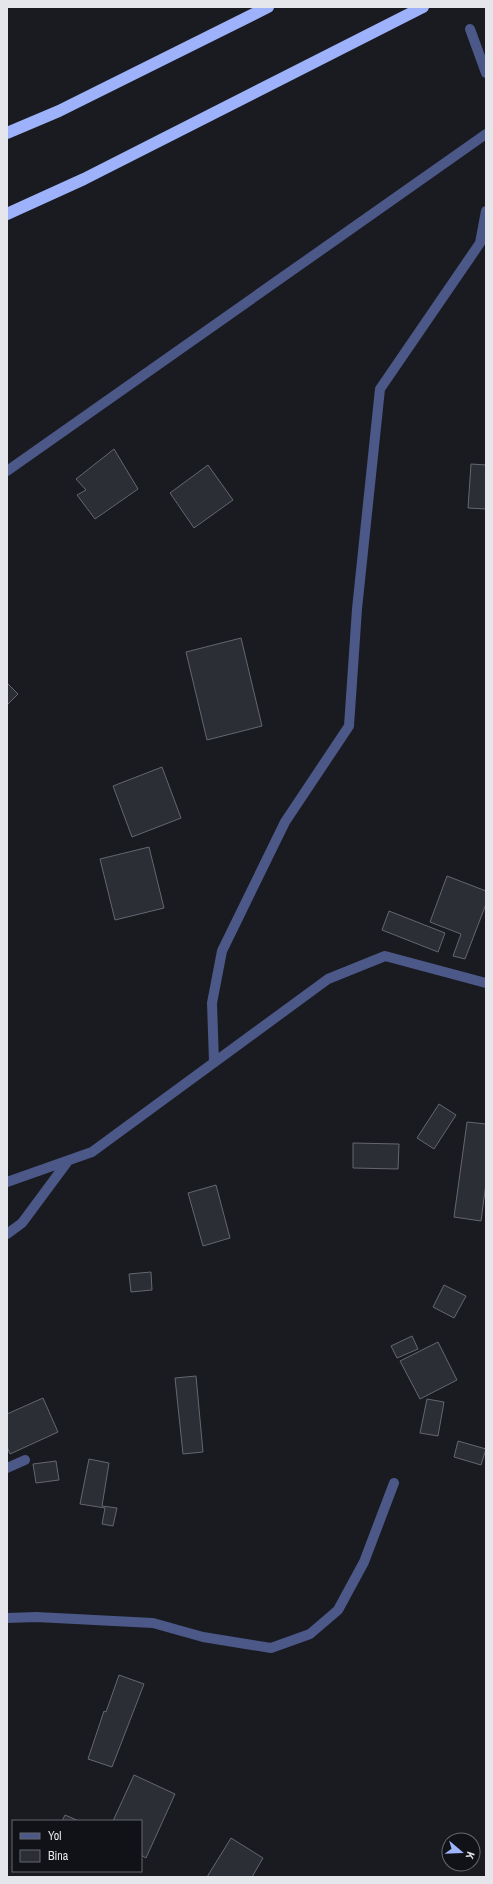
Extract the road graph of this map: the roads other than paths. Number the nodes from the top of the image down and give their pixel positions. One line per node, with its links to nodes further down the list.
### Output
1 (268, 7): 5 (highway)
2 (423, 7): 8 (highway)
3 (470, 29): 4 (street)
4 (486, 73)
5 (7, 133)
6 (486, 134): 9 (street)
7 (486, 211): 11 (street)
8 (7, 214)
9 (7, 471)
10 (486, 983): 11 (street)
11 (214, 1062): 12 (street)
12 (68, 1161): 13 (street); 14 (street)
13 (7, 1182)
14 (7, 1234)
15 (25, 1460): 16 (street)
16 (7, 1468)
17 (394, 1483): 18 (street)
18 (7, 1618)

